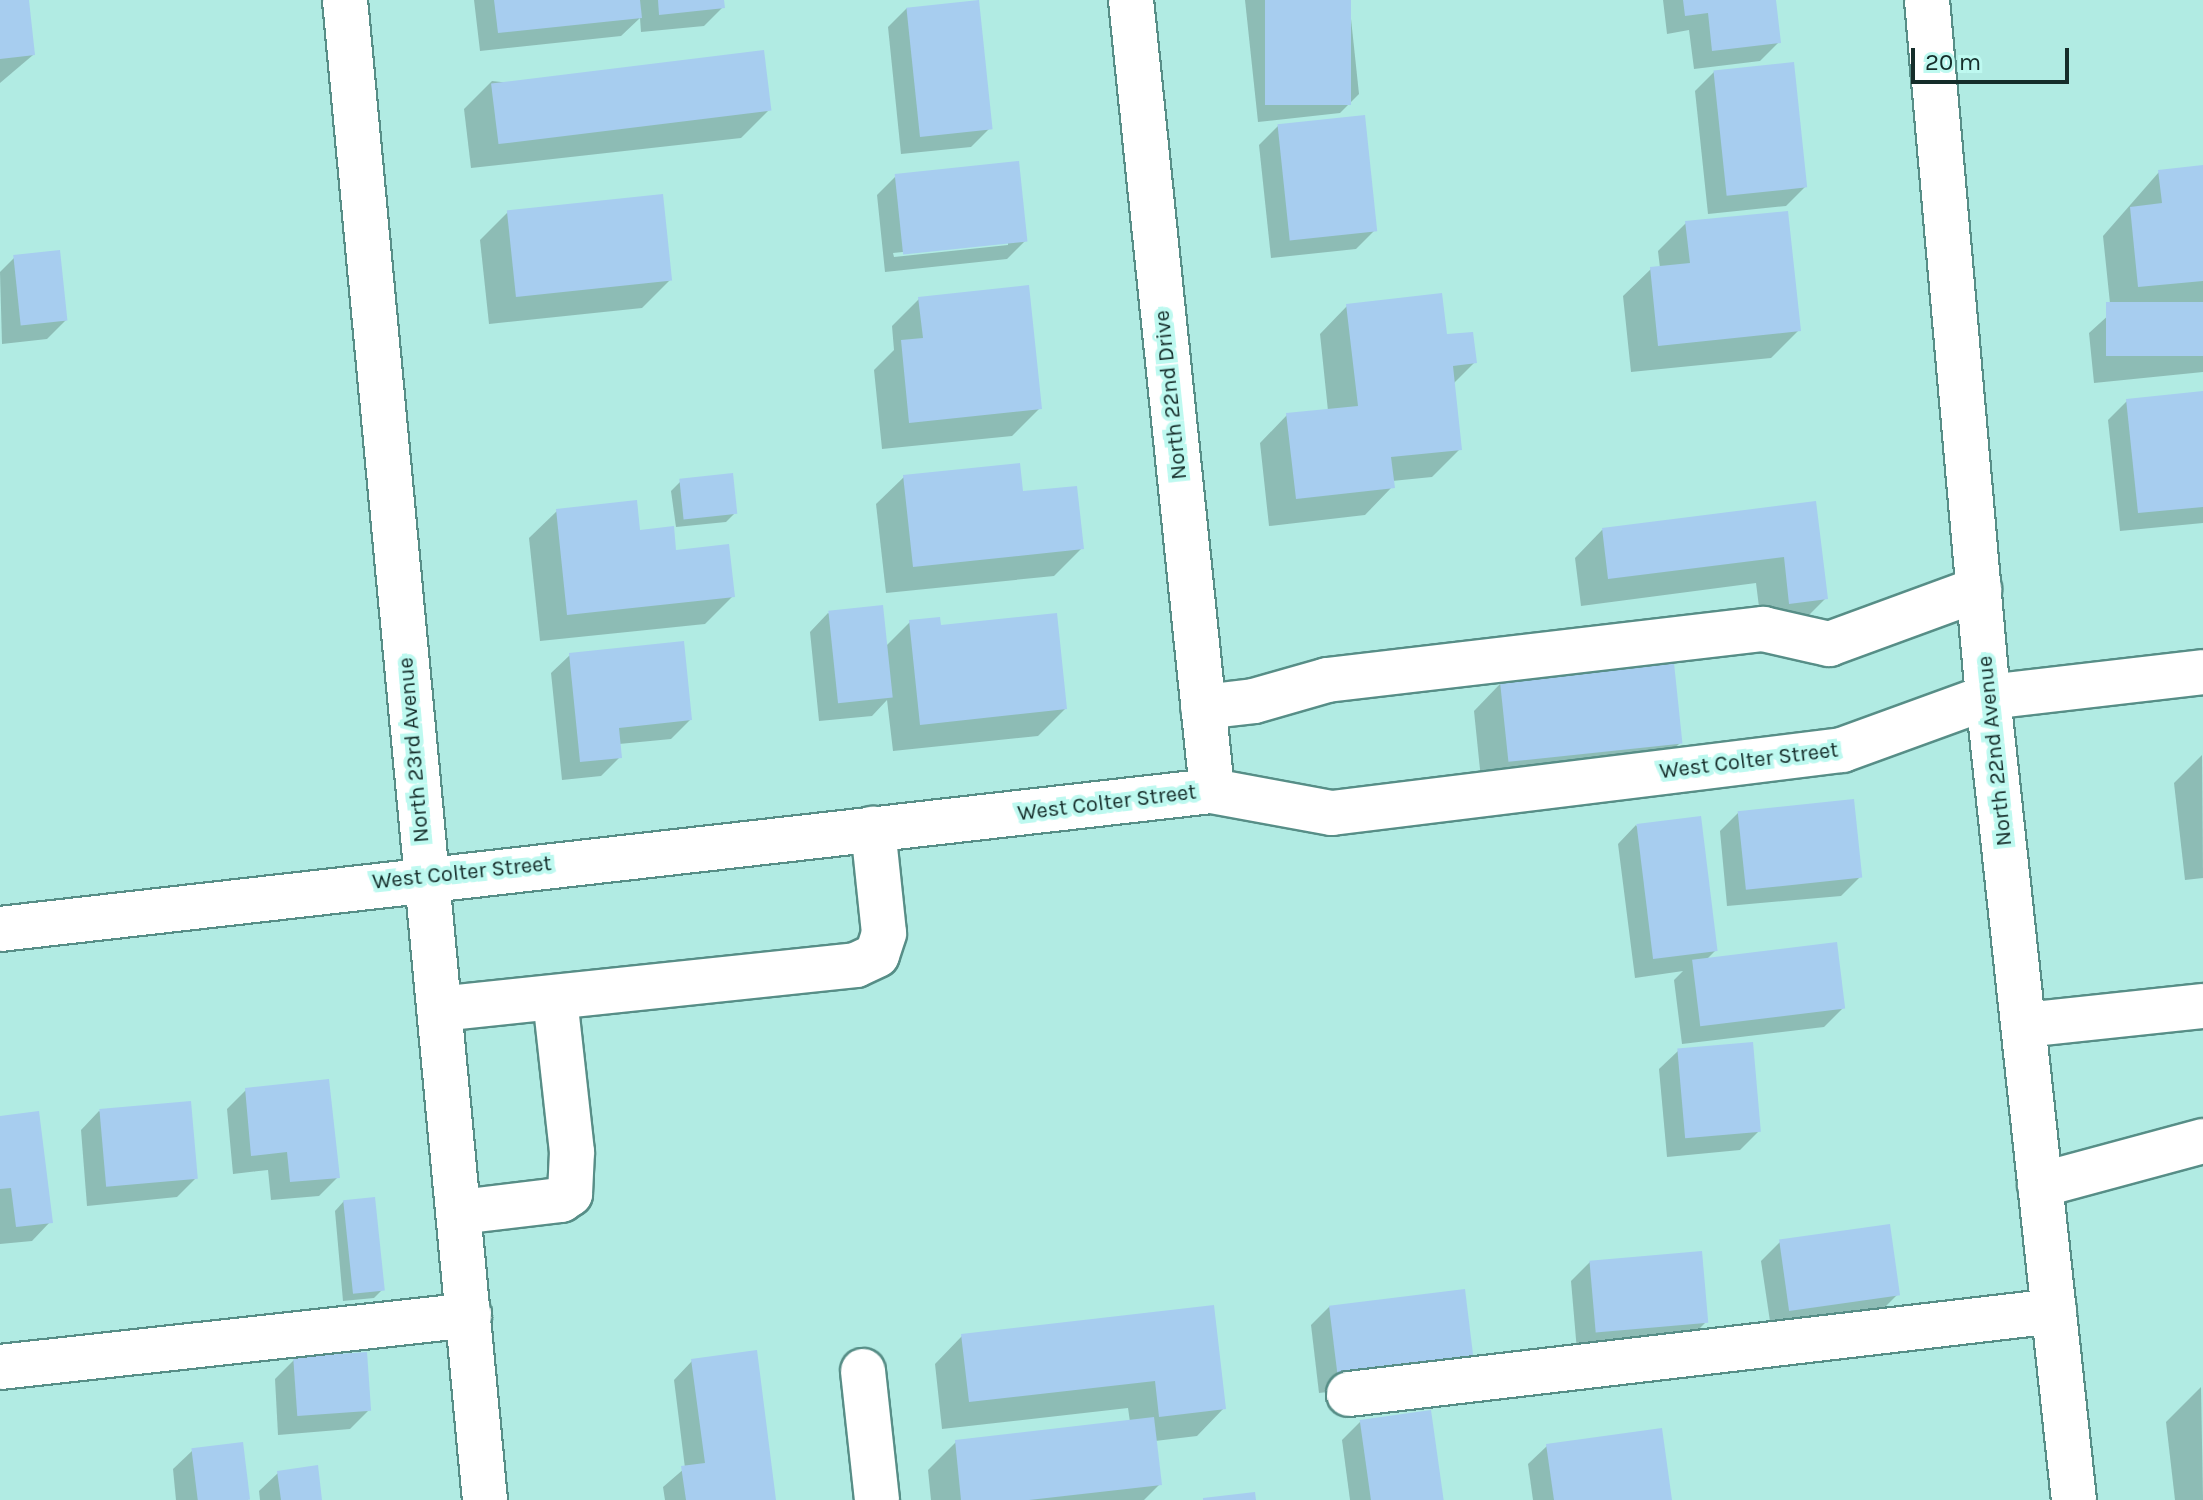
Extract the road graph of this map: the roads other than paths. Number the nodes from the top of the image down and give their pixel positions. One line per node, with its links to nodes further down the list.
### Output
1 (345, 0): 10 (street, North 23rd Avenue)
2 (1131, 0): 7 (street, North 22nd Drive)
3 (1927, 0): 4 (street, North 22nd Avenue)
4 (1979, 589): 6 (street, North 22nd Avenue); 7 (street)
5 (2203, 672): 6 (street, West Colter Street)
6 (1988, 697): 8 (street, West Colter Street); 15 (street, North 22nd Avenue)
7 (1203, 707): 8 (street, North 22nd Drive)
8 (1212, 791): 9 (street, West Colter Street)
9 (873, 829): 10 (street, West Colter Street); 12 (street)
10 (426, 878): 11 (street, West Colter Street); 14 (street, North 23rd Avenue)
11 (0, 929)
12 (555, 999): 14 (street); 18 (street)
13 (2203, 1006): 15 (street)
14 (439, 1009): 18 (street, North 23rd Avenue)
15 (2024, 1025): 17 (street, North 22nd Avenue)
16 (2203, 1141): 17 (street)
17 (2040, 1185): 19 (street, North 22nd Avenue)
18 (460, 1212): 20 (street, North 23rd Avenue)
19 (2054, 1311): 23 (street); 26 (street, North 22nd Avenue)
20 (469, 1315): 21 (street); 24 (street, North 23rd Avenue)
21 (0, 1367)
22 (863, 1371): 25 (street)
23 (1349, 1394)
24 (485, 1500)
25 (877, 1500)
26 (2074, 1500)

